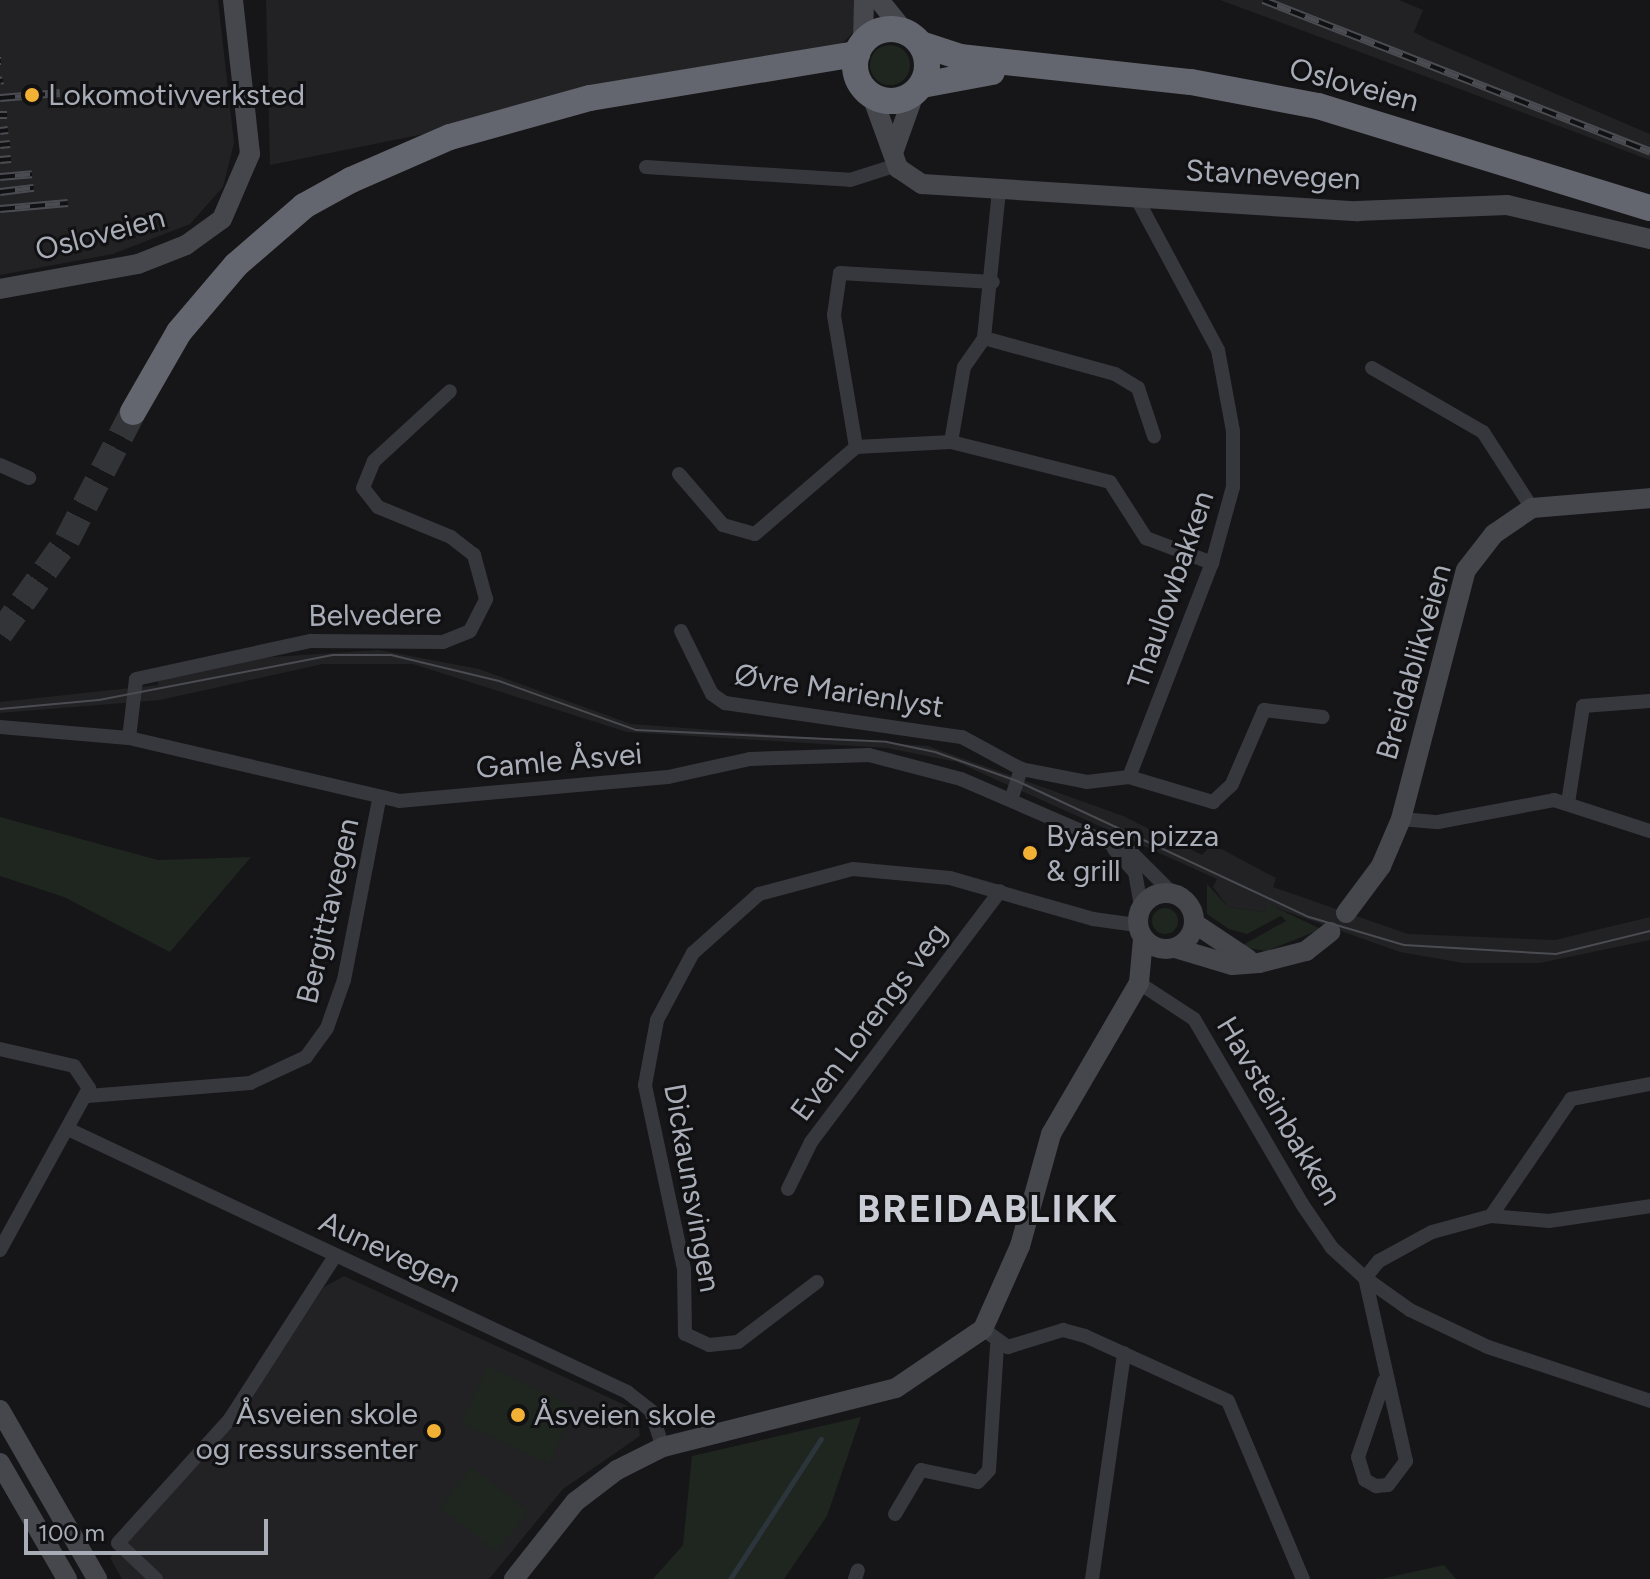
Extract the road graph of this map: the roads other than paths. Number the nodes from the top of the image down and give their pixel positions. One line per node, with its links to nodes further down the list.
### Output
1 (233, 0): 17 (street, Osloveien)
2 (864, 0): 5 (street)
3 (879, 0): 4 (street)
4 (913, 38): 5 (highway); 6 (highway, Osloveien); 8 (highway)
5 (860, 49): 7 (highway); 9 (highway)
6 (1032, 68): 8 (highway, Osloveien); 14 (highway, Osloveien)
7 (765, 72): 9 (highway); 21 (highway)
8 (918, 90): 9 (highway); 10 (street)
9 (867, 92): 10 (street)
10 (895, 159): 11 (street); 12 (street, Stavnevegen)
11 (646, 167)
12 (999, 190): 13 (street, Stavnevegen); 16 (street)
13 (1136, 197): 15 (street, Stavnevegen); 30 (street, Thaulowbakken)
14 (1650, 208)
15 (1650, 239)
16 (993, 282): 18 (street); 24 (street)
17 (0, 289)
18 (984, 338): 22 (street); 23 (street)
19 (1372, 368): 29 (street)
20 (450, 391): 35 (street, Belvedere)
21 (133, 412)
22 (1154, 436)
23 (951, 442): 24 (street); 30 (street)
24 (856, 447): 26 (street)
25 (0, 465): 27 (street)
26 (679, 474)
27 (29, 478)
28 (1650, 498): 29 (street, Breidablikveien)
29 (1532, 508): 41 (street, Breidablikveien)
30 (1212, 563): 37 (street, Thaulowbakken)
31 (681, 631): 36 (street, Øvre Marienlyst)
32 (1650, 701): 40 (street)
33 (1323, 717): 37 (street)
34 (0, 727): 35 (street, Gamle Åsvei)
35 (129, 738): 38 (street, Gamle Åsvei)
36 (1021, 769): 37 (street); 39 (street)
37 (1129, 777)
38 (379, 800): 39 (street, Gamle Åsvei); 55 (street, Bergittavegen)
39 (1011, 800): 43 (street, Gamle Åsvei)
40 (1568, 803): 41 (street); 42 (street)
41 (1401, 819): 46 (street, Breidablikveien)
42 (1650, 831)
43 (1111, 846): 45 (street, Gamle Åsvei); 47 (street, Gamle Åsvei)
44 (1000, 891): 47 (street, Dickaunsvingen); 57 (street, Even Lorengs veg); 63 (street, Dickaunsvingen)
45 (1172, 893): 47 (street); 48 (street)
46 (1346, 913)
47 (1141, 923): 50 (street); 52 (street)
48 (1194, 923): 50 (street); 51 (street)
49 (1330, 932): 51 (street)
50 (1172, 949): 51 (street); 52 (street)
51 (1259, 963)
52 (1139, 983): 62 (street, Havsteinbakken); 64 (street)
53 (0, 1049): 55 (street)
54 (1650, 1084): 59 (street)
55 (88, 1096): 56 (street)
56 (70, 1130): 60 (street); 61 (street, Aunevegen)
57 (788, 1189)
58 (1650, 1206): 59 (street)
59 (1491, 1216): 62 (street)
60 (0, 1250)
61 (335, 1256): 69 (street, Aunevegen); 74 (street)
62 (1365, 1278): 66 (street, Havsteinbakken); 67 (street, Havsteinbakken)
63 (817, 1282)
64 (990, 1337): 65 (street); 69 (street); 71 (street)
65 (1124, 1353): 76 (street); 77 (street)
66 (1384, 1381): 66 (street, Havsteinbakken)
67 (1650, 1401)
68 (0, 1410): 73 (street)
69 (663, 1447): 75 (street)
70 (0, 1463): 72 (street)
71 (895, 1514)
72 (67, 1579)
73 (97, 1579)
74 (156, 1579)
75 (514, 1579)
76 (1092, 1579)
77 (1303, 1579)

